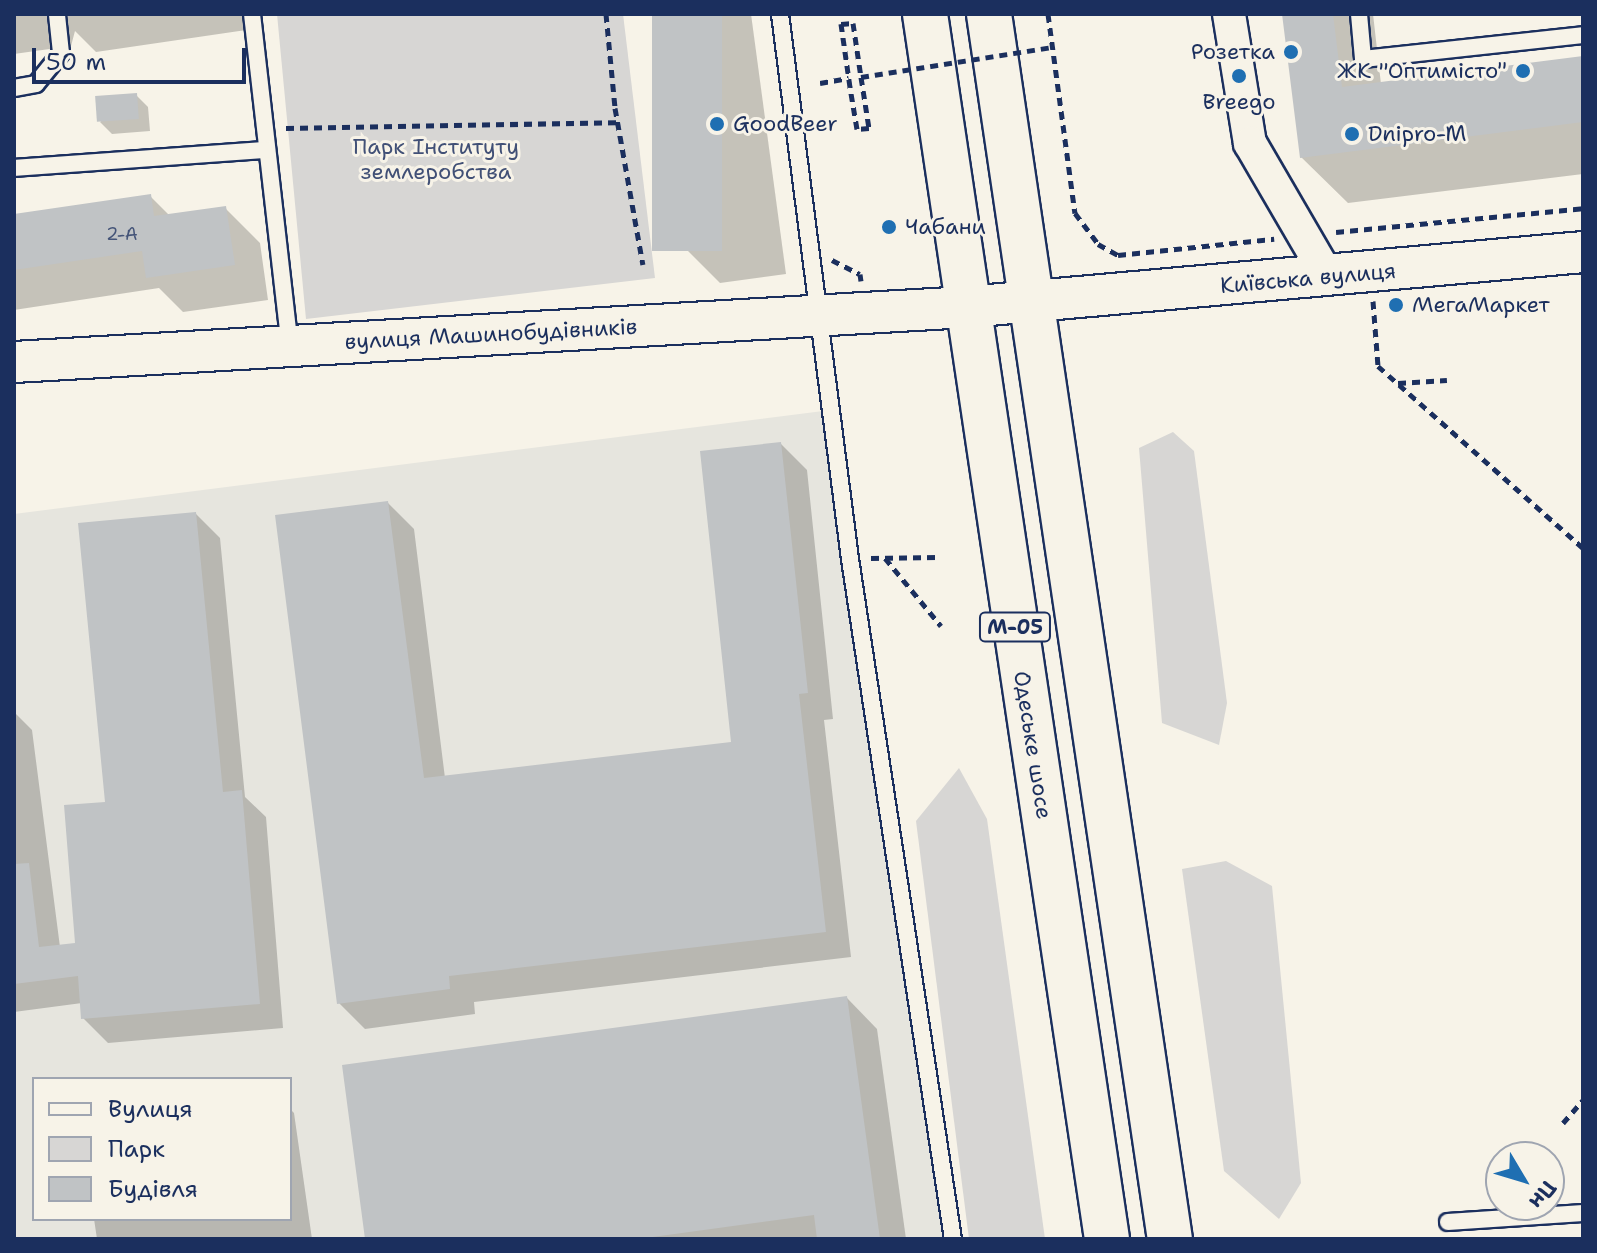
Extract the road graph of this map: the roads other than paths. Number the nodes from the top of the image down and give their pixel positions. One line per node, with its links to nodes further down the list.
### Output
1 (57, 14): 9 (lane)
2 (252, 14): 10 (lane)
3 (780, 14): 16 (lane)
4 (925, 14): 15 (highway, Одеське шосе / М-05)
5 (989, 14): 14 (highway, М-05)
6 (1229, 14): 13 (street)
7 (1359, 14): 8 (lane)
8 (1583, 35)
9 (14, 88)
10 (266, 150): 11 (lane); 17 (lane)
11 (14, 168)
12 (1583, 252): 13 (street, Київська вулиця)
13 (1328, 277): 14 (street, Київська вулиця)
14 (1033, 302): 15 (street, Київська вулиця); 23 (highway, М-05)
15 (967, 307): 16 (street, вулиця Машинобудівників); 22 (highway, Одеське шосе / М-05)
16 (818, 315): 17 (street, вулиця Машинобудівників); 21 (lane)
17 (290, 346): 18 (street, вулиця Машинобудівників)
18 (14, 362)
19 (1583, 1213): 20 (lane)
20 (1448, 1222)
21 (953, 1239)
22 (1107, 1239)
23 (1170, 1239)

